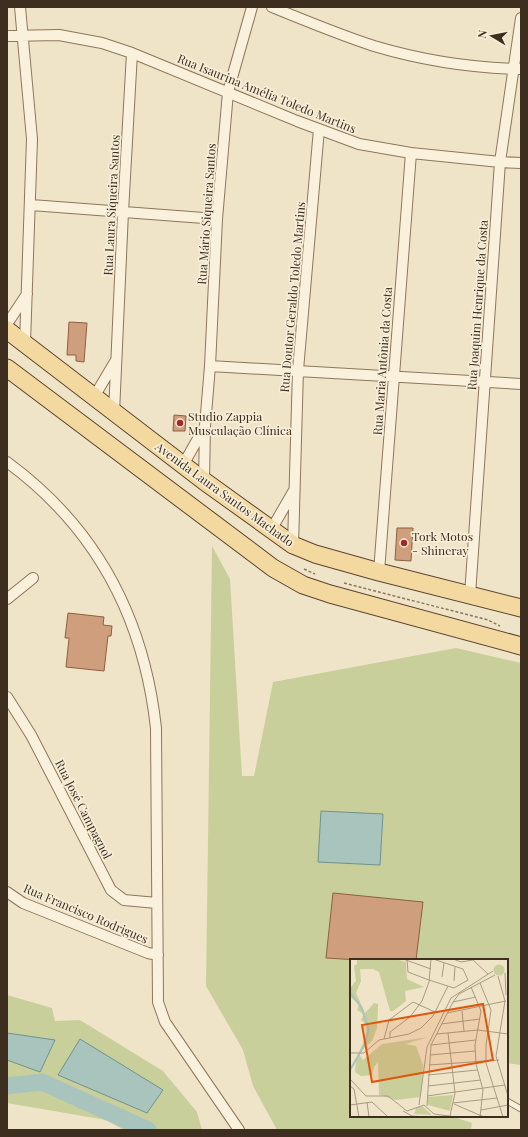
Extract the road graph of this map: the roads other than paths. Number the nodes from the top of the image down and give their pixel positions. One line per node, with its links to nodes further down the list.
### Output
1 (20, 7): 5 (street)
2 (252, 7): 9 (street, Rua Mário Siqueira Santos)
3 (272, 7): 8 (street)
4 (521, 18): 8 (street, Rua Joaquim Henrique da Costa)
5 (22, 35): 6 (street, Rua Isaurina Amélia Toledo Martins); 7 (street, Rua Isaurina Amélia Toledo Martins); 14 (street)
6 (7, 36)
7 (132, 53): 9 (street, Rua Isaurina Amélia Toledo Martins); 15 (street, Rua Laura Siqueira Santos)
8 (517, 69): 12 (street, Rua Joaquim Henrique da Costa)
9 (228, 92): 10 (street, Rua Isaurina Amélia Toledo Martins); 16 (street, Rua Mário Siqueira Santos)
10 (319, 129): 11 (street, Rua Isaurina Amélia Toledo Martins); 24 (street, Rua Doutor Geraldo Toledo Martins)
11 (411, 153): 12 (street, Rua Isaurina Amélia Toledo Martins); 25 (street, Rua Maria Antônia da Costa)
12 (500, 162): 13 (street, Rua Isaurina Amélia Toledo Martins); 26 (street, Rua Joaquim Henrique da Costa)
13 (521, 163)
14 (31, 205): 15 (street); 17 (street)
15 (122, 212): 16 (street); 21 (street, Rua Laura Siqueira Santos)
16 (217, 219): 22 (street, Rua Mário Siqueira Santos)
17 (27, 294): 18 (street); 20 (street)
18 (7, 324)
19 (7, 330): 20 (main road, Avenida Laura Santos Machado)
20 (25, 343): 28 (main road, Avenida Laura Santos Machado)
21 (117, 359): 28 (street, Rua Laura Siqueira Santos); 29 (street, Rua Laura Siqueira Santos)
22 (210, 366): 24 (street); 30 (street, Rua Mário Siqueira Santos)
23 (7, 368): 42 (main road)
24 (298, 370): 25 (street); 34 (street, Rua Doutor Geraldo Toledo Martins)
25 (394, 376): 26 (street); 37 (street, Rua Maria Antônia da Costa)
26 (484, 382): 27 (street); 39 (street, Rua Joaquim Henrique da Costa)
27 (521, 384)
28 (94, 397): 29 (main road, Avenida Laura Santos Machado)
29 (114, 413): 32 (main road, Avenida Laura Santos Machado)
30 (205, 426): 32 (street, Rua Mário Siqueira Santos); 33 (street, Rua Mário Siqueira Santos)
31 (7, 462): 45 (street)
32 (183, 465): 33 (main road, Avenida Laura Santos Machado)
33 (204, 481): 35 (main road, Avenida Laura Santos Machado)
34 (294, 490): 35 (street, Rua Doutor Geraldo Toledo Martins); 36 (street, Rua Doutor Geraldo Toledo Martins)
35 (271, 530): 36 (main road, Avenida Laura Santos Machado)
36 (293, 545): 37 (main road, Avenida Laura Santos Machado)
37 (379, 572): 39 (main road, Avenida Laura Santos Machado)
38 (32, 578): 40 (street)
39 (470, 595): 41 (main road, Avenida Laura Santos Machado)
40 (7, 599)
41 (521, 608)
42 (521, 646)
43 (7, 697): 45 (street, Rua José Campagnol)
44 (7, 892): 46 (street, Rua Francisco Rodrigues)
45 (157, 903): 46 (street)
46 (158, 955): 49 (street)
47 (508, 1102): 48 (lane)
48 (521, 1108)
49 (239, 1130)

